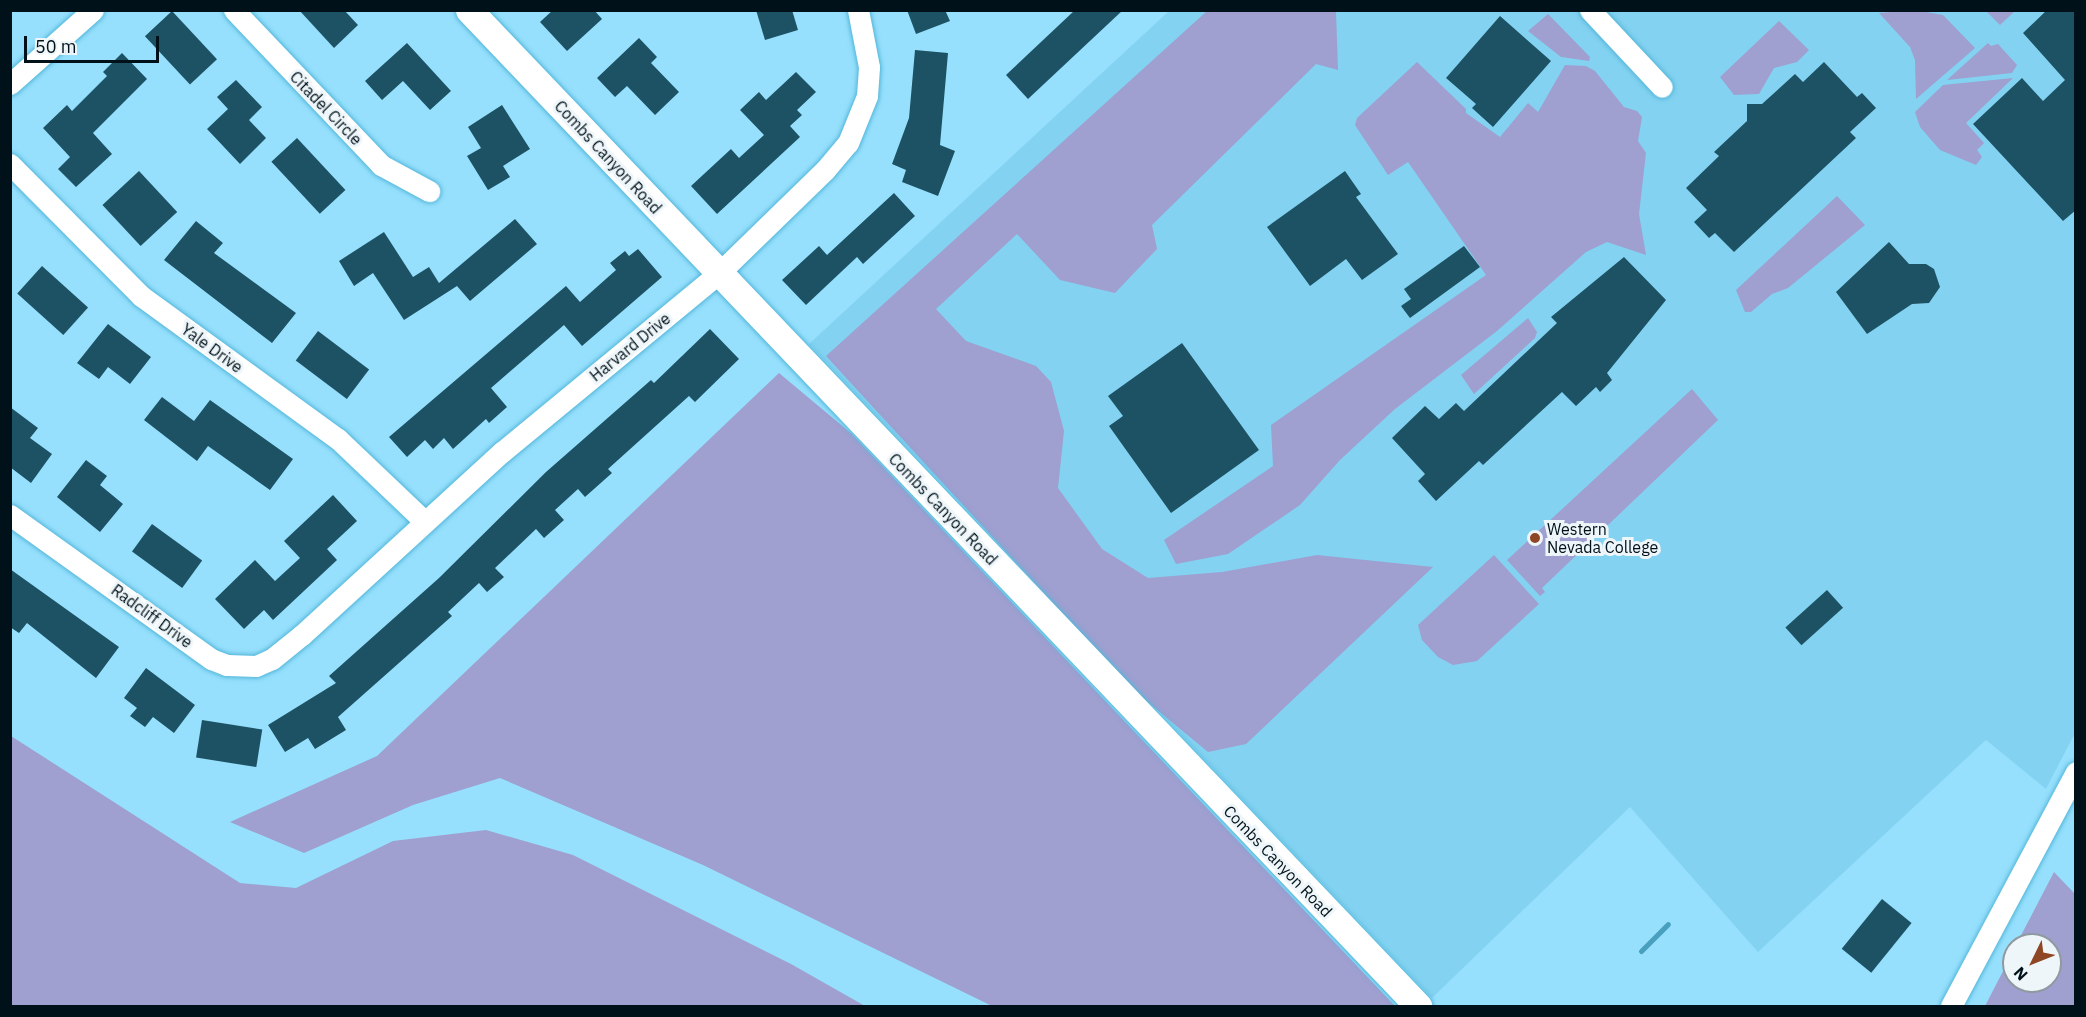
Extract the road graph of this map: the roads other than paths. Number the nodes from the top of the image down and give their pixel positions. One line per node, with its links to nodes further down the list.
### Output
1 (93, 10): 6 (street)
2 (234, 10): 9 (street, Citadel Circle)
3 (858, 10): 10 (street, Harvard Drive)
4 (1590, 10): 7 (street)
5 (478, 13): 10 (street, Combs Canyon Road)
6 (10, 84)
7 (1662, 87)
8 (10, 164): 12 (street, Yale Drive)
9 (429, 191)
10 (718, 274): 12 (street, Harvard Drive); 15 (street, Combs Canyon Road)
11 (10, 514): 13 (street, Radcliff Drive)
12 (423, 520): 13 (street, Harvard Drive)
13 (302, 635)
14 (2076, 772): 16 (street)
15 (1418, 1006)
16 (1951, 1006)

